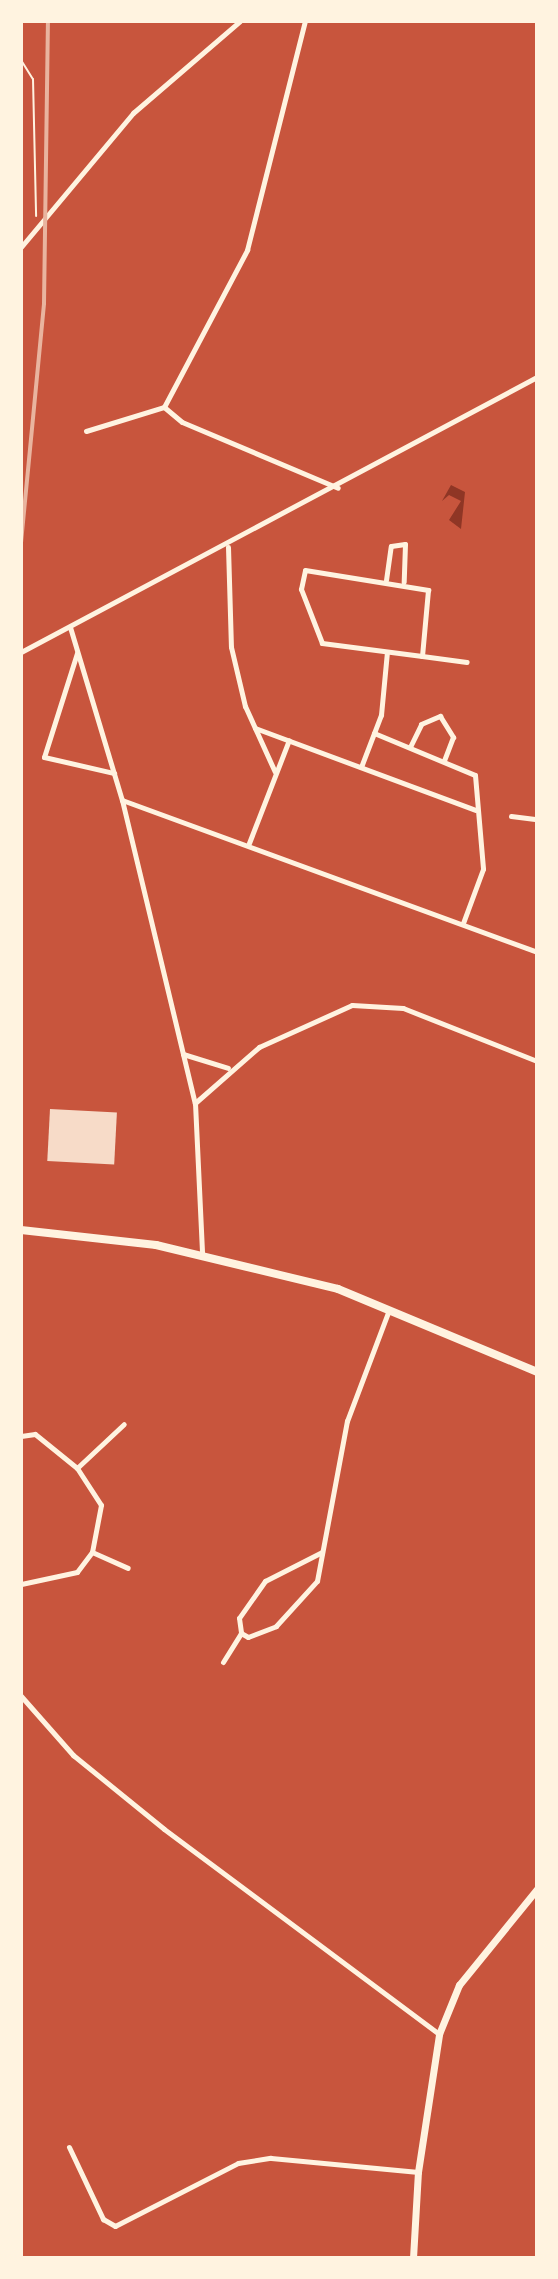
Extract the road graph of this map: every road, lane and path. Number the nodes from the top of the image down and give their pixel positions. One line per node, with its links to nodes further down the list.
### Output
1 (240, 21): 4 (street)
2 (305, 21): 7 (street)
3 (21, 60): 4 (path)
4 (38, 224): 5 (street)
5 (21, 247)
6 (537, 377): 9 (street)
7 (164, 407): 8 (street); 9 (street)
8 (86, 430)
9 (338, 488): 10 (street)
10 (228, 547): 13 (street); 19 (street)
11 (386, 580): 12 (street); 12 (street); 14 (street)
12 (404, 582): 17 (street)
13 (70, 627): 15 (street); 16 (street)
14 (387, 652): 17 (street); 20 (street)
15 (21, 653)
16 (77, 653): 26 (street); 26 (street)
17 (422, 656): 18 (street)
18 (467, 662)
19 (254, 728): 21 (street); 25 (street)
20 (374, 733): 22 (street); 24 (street)
21 (289, 740): 24 (street); 25 (street)
22 (411, 747): 23 (street); 23 (street)
23 (444, 761): 28 (street)
24 (361, 767): 28 (street)
25 (275, 772): 31 (street)
26 (114, 773): 27 (street)
27 (122, 800): 31 (street); 34 (street)
28 (475, 810): 32 (street)
29 (511, 816): 30 (street)
30 (537, 819)
31 (249, 843): 32 (street)
32 (463, 923): 33 (street)
33 (537, 951)
34 (183, 1054): 36 (street); 37 (street)
35 (537, 1061): 36 (street)
36 (228, 1068): 37 (street)
37 (195, 1103): 39 (street)
38 (21, 1230): 39 (main road)
39 (202, 1254): 40 (main road)
40 (390, 1307): 41 (main road); 46 (street)
41 (537, 1372)
42 (124, 1424): 44 (street)
43 (21, 1436): 44 (street)
44 (77, 1468): 45 (street)
45 (92, 1552): 47 (street); 48 (street)
46 (322, 1552): 49 (street); 49 (street)
47 (128, 1568)
48 (21, 1584)
49 (241, 1633): 50 (street)
50 (223, 1662)
51 (21, 1696): 53 (street)
52 (537, 1889): 53 (street)
53 (439, 2034): 55 (street)
54 (69, 2147): 55 (street)
55 (418, 2172): 56 (street)
56 (413, 2258)

